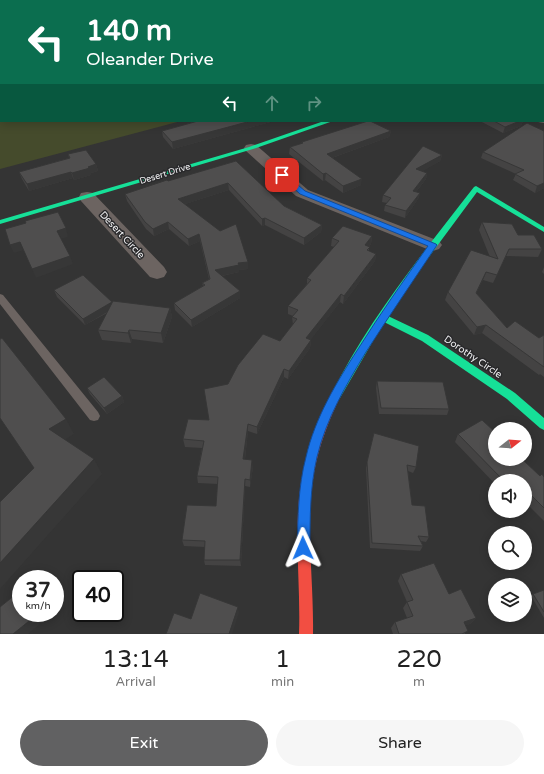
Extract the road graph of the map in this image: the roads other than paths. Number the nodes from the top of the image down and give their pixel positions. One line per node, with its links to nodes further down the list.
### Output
1 (327, 122): 2 (street, Desert Drive)
2 (251, 148): 3 (street, Desert Drive); 6 (street)
3 (87, 197): 4 (street, Desert Drive); 7 (street, Desert Circle)
4 (0, 222)
5 (544, 230): 6 (street)
6 (433, 245): 9 (street)
7 (157, 272)
8 (0, 297): 10 (lane)
9 (383, 318): 11 (street, Dorothy Circle); 12 (street)
10 (94, 416)
11 (544, 425)
12 (306, 634)

